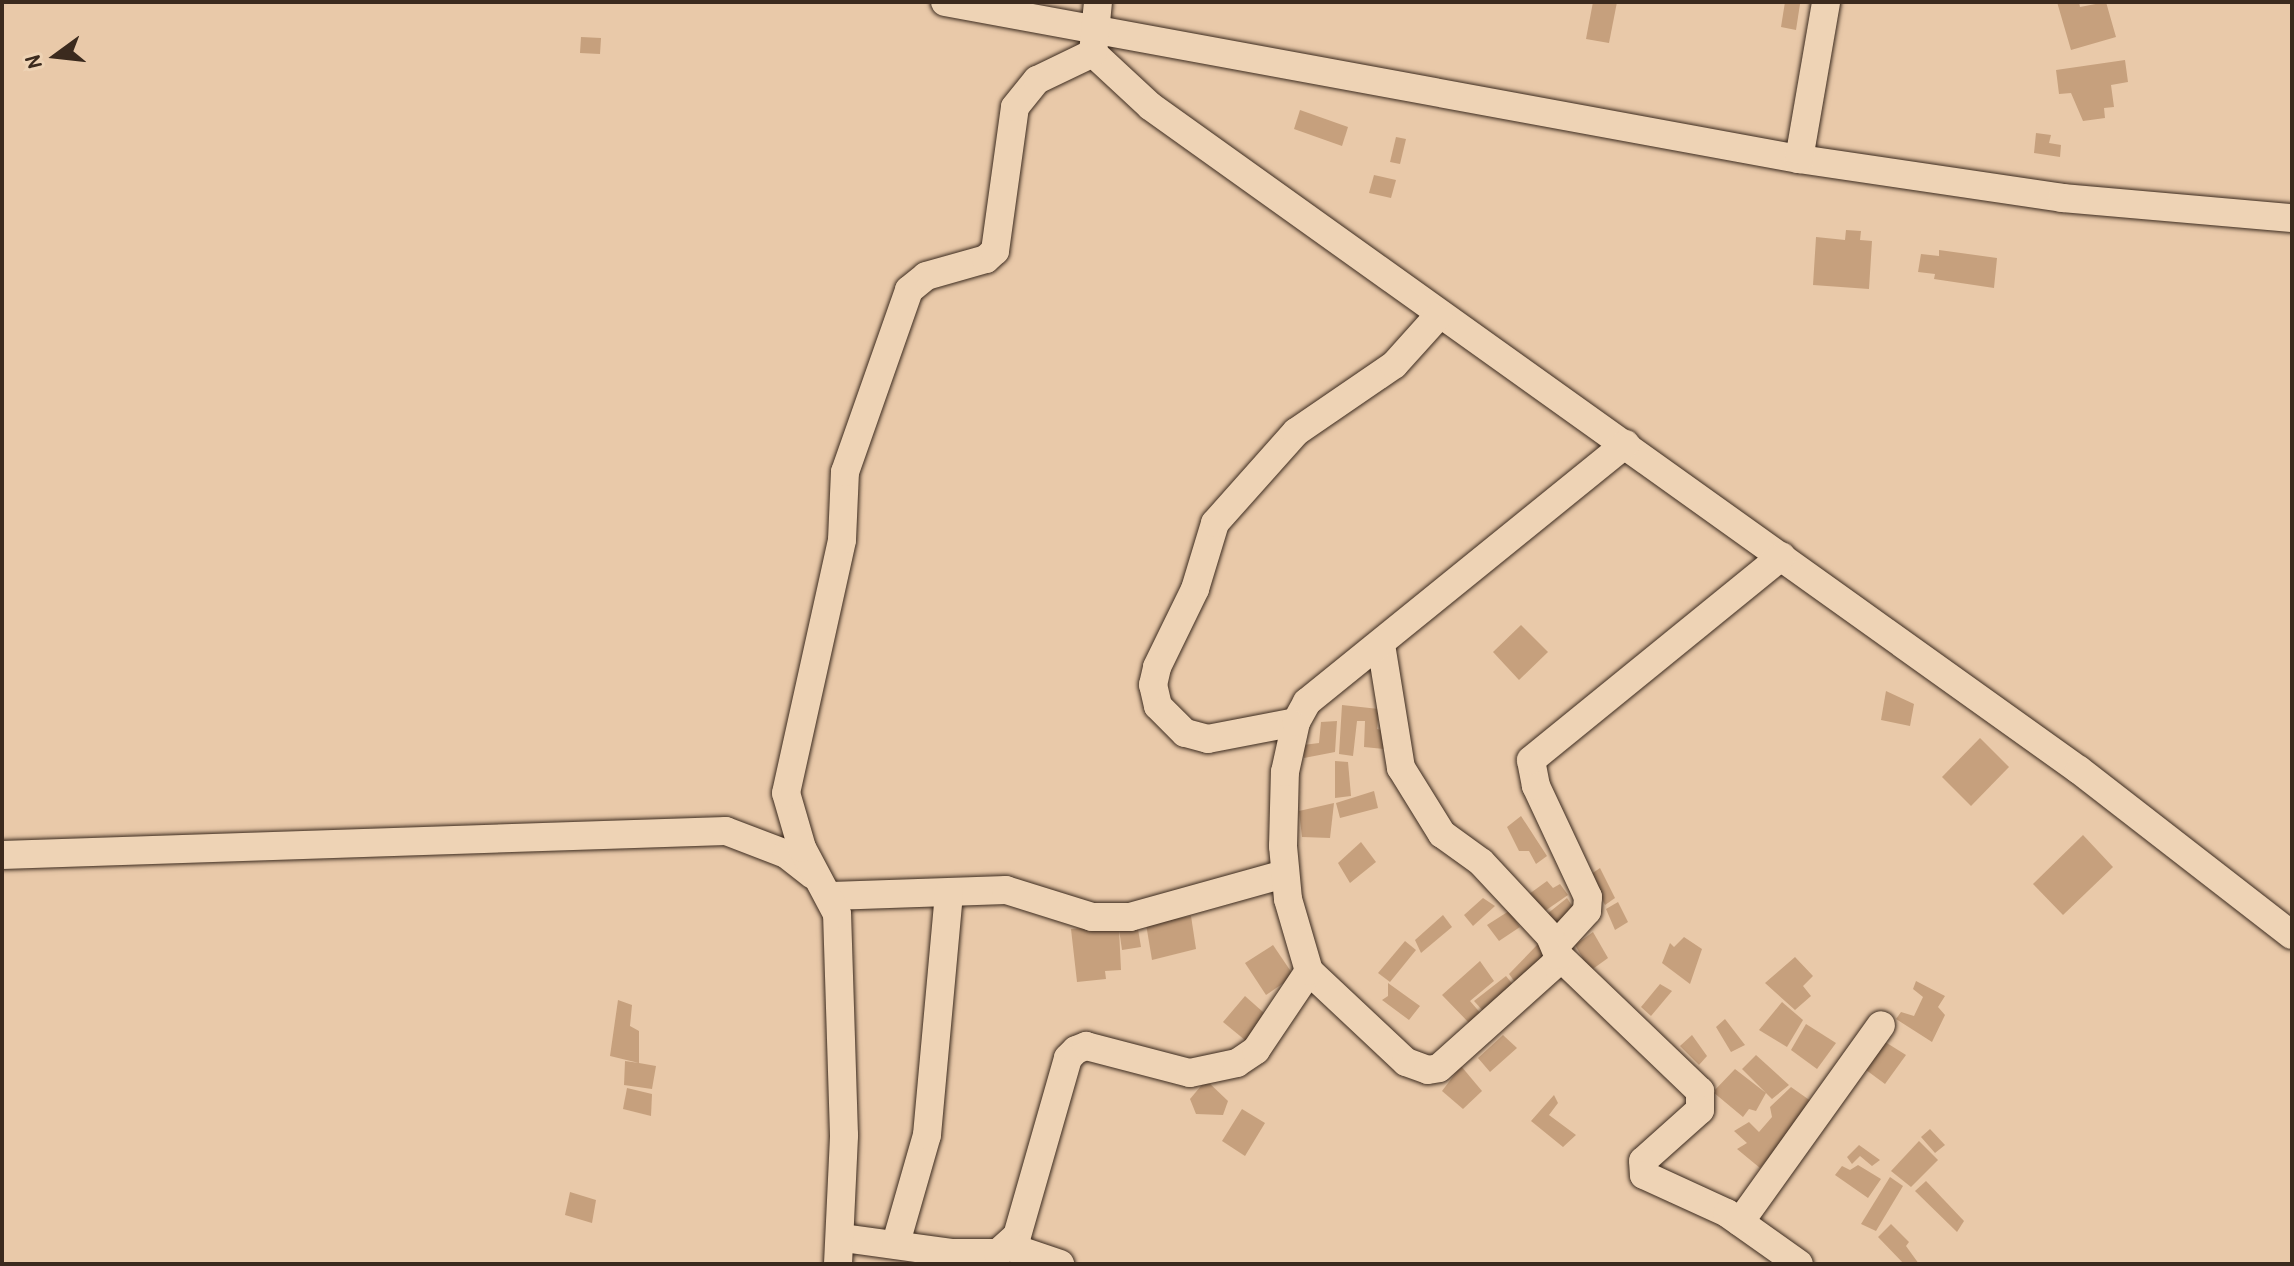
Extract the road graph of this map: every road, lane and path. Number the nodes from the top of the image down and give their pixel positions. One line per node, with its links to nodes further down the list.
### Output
1 (945, 2): 3 (street)
2 (1826, 2): 4 (street)
3 (1095, 28): 4 (street); 6 (street); 13 (street)
4 (1799, 159): 5 (street)
5 (2292, 218)
6 (1439, 315): 7 (street); 10 (street)
7 (1626, 444): 8 (street); 9 (street)
8 (1782, 556): 15 (street); 16 (street)
9 (1381, 645): 10 (street); 16 (street)
10 (1296, 722): 12 (street)
11 (2, 855): 13 (street)
12 (1284, 874): 14 (street); 17 (street)
13 (824, 887): 14 (street); 22 (street)
14 (949, 893): 20 (street)
15 (2292, 935)
16 (1557, 950): 17 (street); 19 (street)
17 (1309, 971): 21 (street)
18 (1881, 1025): 19 (street)
19 (1740, 1222): 25 (street)
20 (896, 1243): 22 (street); 23 (street)
21 (1010, 1247): 23 (street); 24 (street)
22 (840, 1251)
23 (952, 1258)
24 (1060, 1264)
25 (1799, 1264)

